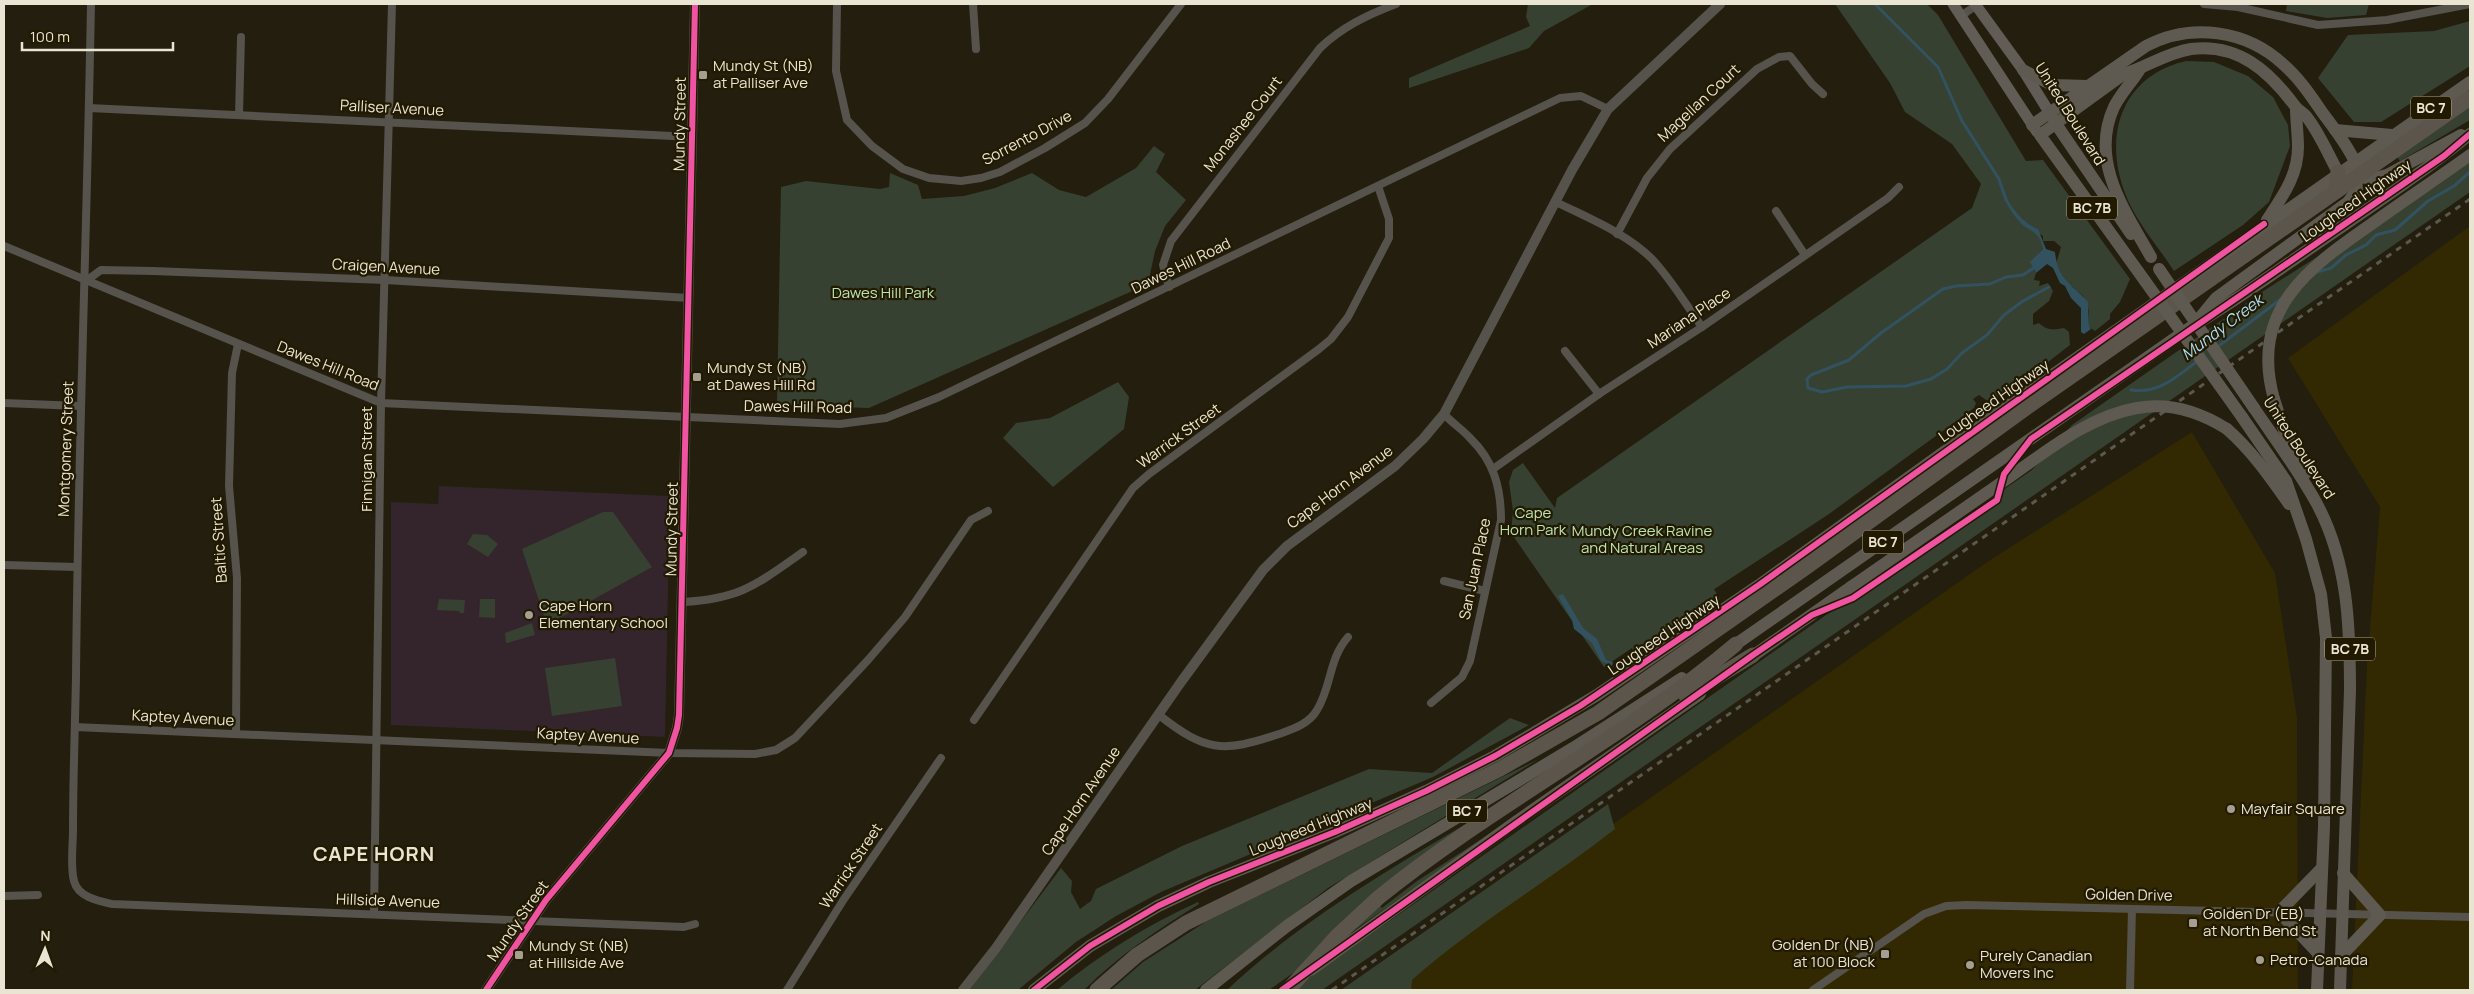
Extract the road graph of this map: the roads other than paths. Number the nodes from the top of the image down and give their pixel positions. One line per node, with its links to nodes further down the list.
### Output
1 (90, 4): 22 (street, Montgomery Street)
2 (392, 4): 27 (street, Finnigan Street)
3 (695, 4): 33 (street, Mundy Street)
4 (837, 4): 6 (street, Sorrento Drive)
5 (973, 4): 15 (street)
6 (1181, 4)
7 (1396, 4): 50 (street, Monashee Court)
8 (1720, 4): 24 (street, Cape Horn Avenue)
9 (1953, 4): 13 (main road, United Boulevard / BC 7B)
10 (1976, 4): 13 (street); 17 (main road, United Boulevard / BC 7B)
11 (2204, 4): 12 (street)
12 (2470, 4)
13 (1961, 16): 29 (main road, United Boulevard / BC 7B)
14 (241, 37): 26 (street)
15 (976, 49)
16 (2140, 69): 23 (main road); 28 (main road); 47 (main road)
17 (2023, 70): 19 (main road); 25 (main road, United Boulevard / BC 7B)
18 (2470, 82): 32 (main road, Lougheed Highway / BC 7)
19 (2088, 86): 25 (main road); 30 (main road)
20 (1823, 94): 44 (street, Magellan Court)
21 (2470, 98): 37 (highway)
22 (89, 108): 26 (street, Palliser Avenue); 49 (street, Montgomery Street)
23 (2296, 108): 36 (main road); 43 (main road)
24 (1608, 109): 38 (street, Dawes Hill Road); 41 (street, Cape Horn Avenue)
25 (2049, 113): 28 (main road, United Boulevard / BC 7B); 29 (main road)
26 (238, 114): 27 (street, Palliser Avenue)
27 (390, 122): 33 (street, Palliser Avenue); 48 (street, Finnigan Street)
28 (2056, 124): 29 (main road); 47 (main road, United Boulevard / BC 7B)
29 (2036, 130): 65 (main road, United Boulevard / BC 7B, bridge)
30 (2335, 130): 32 (main road); 35 (main road)
31 (2470, 132): 37 (main road); 53 (main road, Lougheed Highway / BC 7)
32 (2392, 135): 35 (main road, Lougheed Highway / BC 7)
33 (693, 137): 51 (street, Mundy Street)
34 (2470, 155): 63 (main road, bridge)
35 (2354, 161): 36 (main road, Lougheed Highway / BC 7); 37 (main road)
36 (2338, 172): 37 (main road); 40 (highway); 43 (main road, Lougheed Highway / BC 7)
37 (2356, 178): 40 (highway); 53 (main road)
38 (1378, 186): 50 (street, Dawes Hill Road); 77 (street, Warrick Street)
39 (1899, 187): 46 (street, Mariana Place)
40 (2336, 192): 104 (highway)
41 (1556, 202): 44 (street); 60 (street, Cape Horn Avenue)
42 (1776, 211): 46 (street)
43 (2264, 224): 103 (main road, Lougheed Highway / BC 7)
44 (1617, 234): 52 (street)
45 (4, 246): 49 (street, Dawes Hill Road)
46 (1805, 255): 52 (street, Mariana Place)
47 (2150, 257): 63 (main road, United Boulevard / BC 7B, bridge)
48 (385, 280): 49 (street, Craigen Avenue); 51 (street, Craigen Avenue); 58 (street, Finnigan Street)
49 (86, 281): 54 (street, Dawes Hill Road); 59 (street, Montgomery Street)
50 (1169, 287): 61 (street, Dawes Hill Road)
51 (689, 298): 61 (street, Mundy Street)
52 (1702, 327): 56 (street, Mariana Place)
53 (2191, 327): 73 (main road, Lougheed Highway / BC 7)
54 (238, 344): 58 (street, Dawes Hill Road); 79 (street, Baltic Street)
55 (1565, 351): 56 (street)
56 (1598, 394): 62 (street, Mariana Place)
57 (4, 403): 59 (street)
58 (381, 403): 61 (street, Dawes Hill Road); 80 (street, Finnigan Street)
59 (80, 406): 68 (street, Montgomery Street)
60 (1444, 414): 62 (street, San Juan Place); 76 (street, Cape Horn Avenue)
61 (686, 418): 71 (street, Mundy Street)
62 (1493, 469): 70 (street, San Juan Place)
63 (2317, 503): 84 (main road, United Boulevard / BC 7B)
64 (988, 511): 81 (street, Kaptey Avenue)
65 (2296, 514): 74 (main road, bridge); 83 (main road, United Boulevard / BC 7B)
66 (803, 552): 71 (street)
67 (4, 565): 68 (street)
68 (77, 567): 78 (street, Montgomery Street)
69 (1444, 581): 70 (street)
70 (1485, 591): 75 (street, San Juan Place)
71 (683, 602): 81 (street, Mundy Street)
72 (1348, 637): 76 (street)
73 (1736, 644): 87 (highway); 105 (main road, Lougheed Highway / BC 7)
74 (1753, 655): 87 (highway); 106 (main road)
75 (1431, 703)
76 (1159, 715): 102 (street, Cape Horn Avenue)
77 (974, 720)
78 (75, 727): 79 (street, Kaptey Avenue); 85 (street, Montgomery Street)
79 (236, 734): 80 (street, Kaptey Avenue)
80 (375, 740): 81 (street, Kaptey Avenue); 92 (street, Finnigan Street)
81 (669, 753): 96 (street, Mundy Street)
82 (941, 758): 101 (street, Warrick Street)
83 (2321, 869): 90 (main road); 91 (main road, United Boulevard / BC 7B)
84 (2344, 874): 93 (main road, United Boulevard / BC 7B); 94 (main road)
85 (80, 892): 92 (street, Hillside Avenue)
86 (38, 895): 88 (street)
87 (1382, 895): 107 (highway, bridge)
88 (4, 896)
89 (2132, 909): 90 (street, Golden Drive); 108 (street, Golden Drive); 109 (street)
90 (2279, 912): 91 (street, Golden Drive); 98 (main road)
91 (2319, 913): 93 (street, Golden Drive); 98 (main road, United Boulevard / BC 7B)
92 (374, 914): 96 (street, Hillside Avenue)
93 (2342, 914): 94 (street, Golden Drive); 99 (main road, United Boulevard / BC 7B)
94 (2380, 915): 95 (street, Golden Drive); 99 (main road)
95 (2470, 917)
96 (529, 922): 97 (street, Hillside Avenue); 100 (street, Mundy Street)
97 (696, 924)
98 (2317, 952): 110 (main road, United Boulevard / BC 7B)
99 (2341, 956): 111 (main road, United Boulevard / BC 7B)
100 (486, 990)
101 (787, 990)
102 (963, 990)
103 (1034, 990)
104 (1097, 990)
105 (1206, 990)
106 (1282, 990)
107 (1288, 990)
108 (1812, 990)
109 (2130, 990)
110 (2316, 990)
111 (2340, 990)

